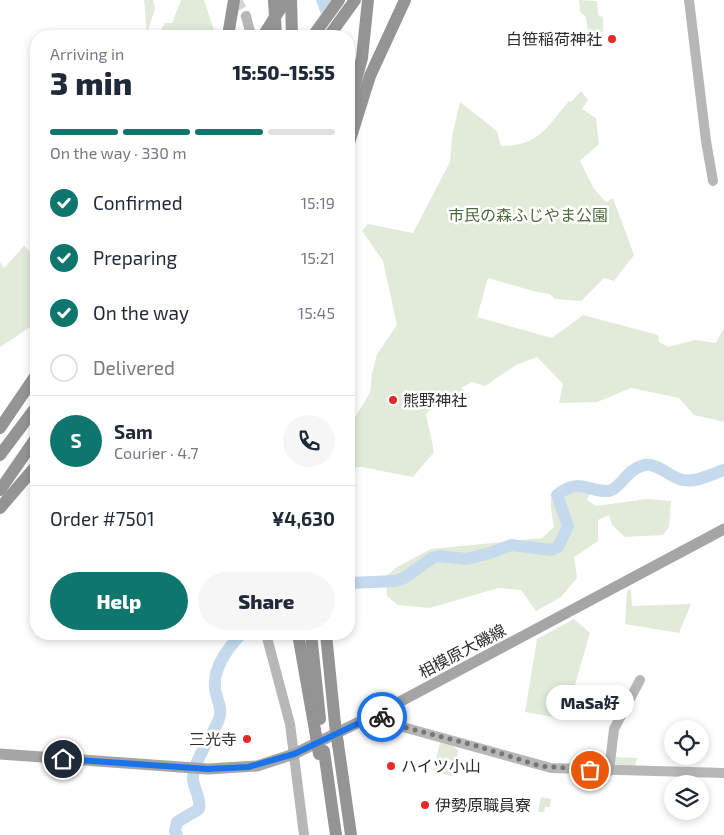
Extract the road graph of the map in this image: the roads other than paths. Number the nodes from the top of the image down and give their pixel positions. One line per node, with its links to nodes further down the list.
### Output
1 (234, 0): 11 (highway)
2 (274, 0): 14 (highway)
3 (286, 0): 13 (highway, bridge)
4 (291, 0): 15 (highway)
5 (339, 0): 16 (highway)
6 (355, 0): 17 (highway)
7 (368, 0): 18 (highway)
8 (405, 0): 19 (highway)
9 (689, 0): 20 (street)
10 (246, 16): 12 (street)
11 (229, 30)
12 (250, 30)
13 (267, 30)
14 (276, 30)
15 (292, 30)
16 (316, 30)
17 (333, 30)
18 (355, 84)
19 (355, 122)
20 (713, 181)
21 (30, 384): 23 (highway)
22 (30, 416): 25 (highway)
23 (0, 428)
24 (30, 447): 27 (highway)
25 (0, 455)
26 (30, 473): 28 (highway)
27 (0, 490)
28 (0, 508)
29 (724, 530): 37 (main road, 相模原大磯線)
30 (268, 640): 40 (street)
31 (299, 640): 38 (highway)
32 (310, 640): 38 (highway)
33 (327, 640): 36 (highway)
34 (330, 640): 36 (highway)
35 (640, 680): 41 (street)
36 (334, 711): 45 (highway, bridge)
37 (378, 714): 40 (main road, 相模原大磯線); 41 (street)
38 (318, 730): 43 (highway)
39 (0, 754): 40 (main road, 相模原大磯線)
40 (294, 754): 44 (street)
41 (609, 771): 42 (street)
42 (724, 773)
43 (335, 832)
44 (304, 835)
45 (351, 835)

